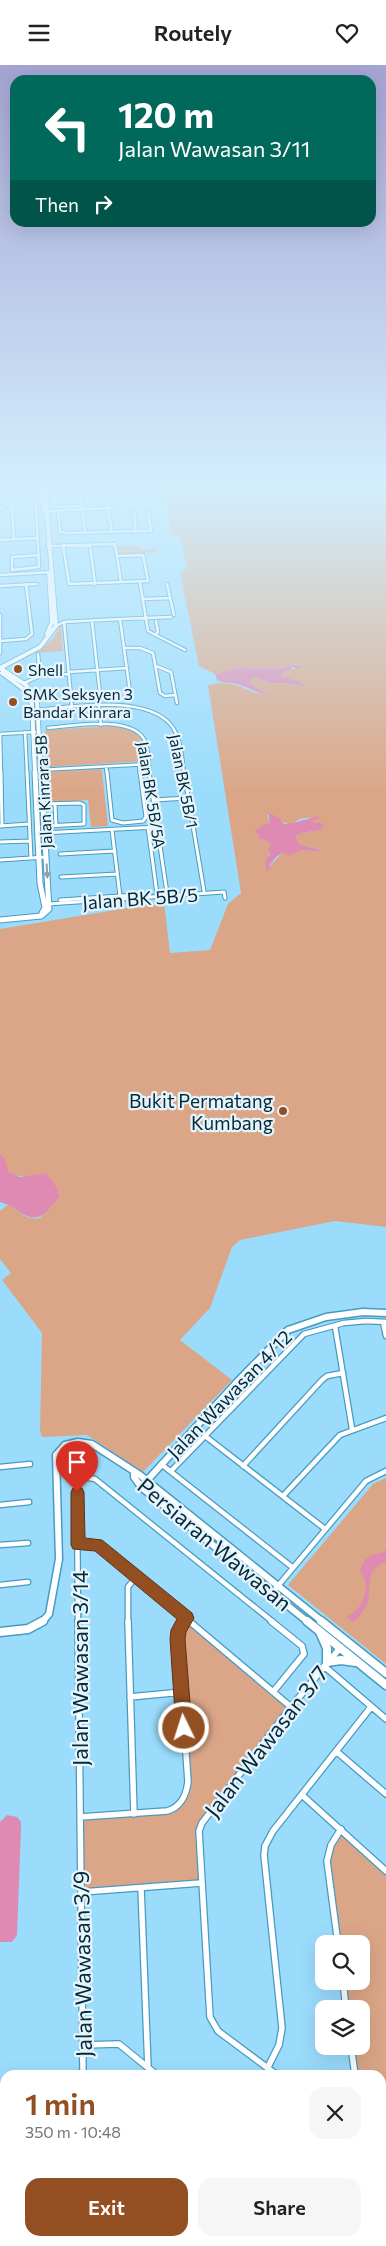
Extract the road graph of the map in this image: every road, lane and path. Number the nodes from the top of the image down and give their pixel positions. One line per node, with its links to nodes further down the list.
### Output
1 (26, 590): 19 (street)
2 (51, 590): 26 (street)
3 (52, 590): 10 (street)
4 (141, 590): 7 (street)
5 (168, 590): 6 (street)
6 (170, 598): 7 (street); 9 (street)
7 (143, 599): 11 (street)
8 (0, 615): 15 (street)
9 (172, 616): 11 (street)
10 (56, 618): 16 (street); 17 (street)
11 (146, 618): 12 (street); 18 (street)
12 (120, 619): 13 (street); 20 (street)
13 (92, 621): 16 (street); 27 (street)
14 (156, 621): 18 (street)
15 (0, 622): 19 (street)
16 (64, 623): 17 (street); 28 (street)
17 (56, 626): 26 (street)
18 (155, 635): 21 (street)
19 (0, 641): 22 (street)
20 (124, 648): 24 (street); 25 (street)
21 (185, 650)
22 (0, 653)
23 (38, 653): 29 (street)
24 (156, 666): 33 (street); 33 (street)
25 (127, 669): 27 (street); 31 (street)
26 (1, 670): 30 (street, Jalan Kinrara 5B); 37 (street, Jalan Kinrara 5B)
27 (98, 670): 28 (street); 32 (street)
28 (69, 673): 29 (street); 36 (street)
29 (40, 676): 30 (street)
30 (24, 683): 38 (street, Jalan Kinrara 5B)
31 (130, 692)
32 (100, 693)
33 (176, 695): 34 (street)
34 (177, 703)
35 (99, 707): 36 (street, Jalan BK 5B/1); 39 (street); 50 (street, Jalan BK 5B/1)
36 (72, 708): 38 (street, Jalan BK 5B/1)
37 (32, 710): 38 (street, Jalan BK 5B/1); 43 (street, Jalan Kinrara 5B)
38 (38, 710): 41 (street, Jalan Kinrara 5B)
39 (101, 725): 40 (street, Jalan BK 5B/5A); 45 (street, Jalan BK 5B/5A)
40 (48, 728)
41 (39, 731): 43 (street); 48 (street, Jalan Kinrara 5B)
42 (25, 732): 43 (street); 44 (street); 55 (street)
43 (33, 732): 49 (street, Jalan Kinrara 5B)
44 (0, 734): 56 (street)
45 (149, 764): 46 (street); 51 (street, Jalan BK 5B/5A)
46 (139, 765): 47 (street); 54 (street)
47 (106, 767): 48 (street); 54 (street)
48 (41, 770): 49 (street); 52 (street, Jalan Kinrara 5B)
49 (34, 771): 63 (street, Jalan Kinrara 5B)
50 (188, 798): 51 (street); 75 (street, Jalan BK 5B/1)
51 (154, 800): 60 (street, Jalan BK 5B/5A)
52 (44, 804): 53 (street); 57 (street, Jalan Kinrara 5B)
53 (55, 804): 58 (street); 58 (street)
54 (130, 823)
55 (29, 824): 56 (street); 64 (street)
56 (1, 826)
57 (45, 826): 58 (street); 62 (street, Jalan Kinrara 5B)
58 (56, 826)
59 (148, 827): 60 (street); 61 (street); 77 (street)
60 (158, 827): 76 (street, Jalan BK 5B/5A)
61 (112, 830): 62 (street); 66 (street)
62 (46, 833): 63 (street); 70 (street, Jalan Kinrara 5B)
63 (38, 834): 69 (street, Jalan Kinrara 5B)
64 (30, 841): 65 (street); 68 (street)
65 (0, 843)
66 (115, 851): 67 (street); 72 (street)
67 (60, 854)
68 (31, 857): 69 (street); 71 (street)
69 (39, 857): 70 (street); 81 (street, Jalan Kinrara 5B)
70 (46, 857): 81 (street, Jalan Kinrara 5B, one-way to 81)
71 (0, 859)
72 (118, 874): 73 (street); 78 (street)
73 (61, 877)
74 (223, 889): 75 (street, Jalan BK 5B/5)
75 (204, 891): 76 (street, Jalan BK 5B/5)
76 (167, 893): 77 (street, Jalan BK 5B/5)
77 (157, 894): 78 (street, Jalan BK 5B/5)
78 (120, 896): 80 (street, Jalan BK 5B/5)
79 (225, 898): 81 (street, Jalan BK 5B/5)
80 (60, 900)
81 (47, 904): 82 (street)
82 (0, 919)
83 (386, 1313): 92 (street, Jalan Wawasan 4/12)
84 (385, 1322): 85 (street); 86 (street)
85 (335, 1325): 87 (street); 90 (street)
86 (386, 1336)
87 (343, 1373): 89 (street); 93 (street)
88 (386, 1418): 89 (street)
89 (352, 1429): 100 (street)
90 (205, 1436): 93 (street); 95 (street)
91 (30, 1464): 94 (street)
92 (161, 1464): 95 (street); 98 (street, Jalan Wawasan 4/12)
93 (243, 1466): 100 (street)
94 (0, 1467)
95 (171, 1471): 107 (street)
96 (386, 1471): 103 (street)
97 (134, 1473): 98 (street, Persiaran Wawasan); 99 (street, Persiaran Wawasan); 114 (street)
98 (146, 1480): 99 (street, Jalan Wawasan 4/12); 111 (street, Persiaran Wawasan)
99 (141, 1487): 111 (street, Persiaran Wawasan)
100 (283, 1496): 103 (street)
101 (29, 1502): 102 (street)
102 (0, 1505)
103 (325, 1529): 107 (street)
104 (28, 1543): 105 (street)
105 (0, 1545)
106 (78, 1545): 108 (street); 123 (street, Jalan Wawasan 3/14); 132 (street, Jalan Wawasan 3/14)
107 (292, 1567): 111 (street)
108 (136, 1577): 112 (street); 124 (street)
109 (28, 1582): 110 (street)
110 (0, 1585)
111 (274, 1590): 113 (street, Persiaran Wawasan); 115 (street, Persiaran Wawasan)
112 (186, 1618): 122 (street); 123 (street)
113 (326, 1625): 116 (street); 117 (street, Persiaran Wawasan)
114 (0, 1632)
115 (320, 1632): 116 (street, Persiaran Wawasan); 118 (street)
116 (340, 1647): 117 (street); 118 (street, Jalan Wawasan 3/7); 119 (street, Persiaran Wawasan)
117 (366, 1656): 120 (street, Persiaran Wawasan)
118 (326, 1664): 119 (street); 125 (street, Jalan Wawasan 3/7); 126 (street)
119 (360, 1664): 121 (street, Persiaran Wawasan)
120 (386, 1673)
121 (386, 1685)
122 (182, 1692): 124 (street); 131 (street)
123 (273, 1692): 125 (street)
124 (130, 1697): 131 (street)
125 (291, 1707): 136 (street, Jalan Wawasan 3/7)
126 (371, 1707): 127 (street); 128 (street)
127 (386, 1719)
128 (336, 1751): 129 (street); 130 (street)
129 (386, 1794)
130 (302, 1795): 133 (street); 142 (street)
131 (134, 1813): 132 (street)
132 (80, 1817): 134 (street, Jalan Wawasan 3/14)
133 (341, 1829): 135 (street); 139 (street)
134 (81, 1852): 138 (street, Jalan Wawasan 3/9)
135 (386, 1871)
136 (201, 1883): 137 (street); 142 (street, Jalan Wawasan 3/7)
137 (141, 1889): 138 (street); 143 (street)
138 (82, 1892): 140 (street, Jalan Wawasan 3/9)
139 (337, 1935)
140 (83, 2045): 143 (street); 144 (street, Jalan Wawasan 3/9)
141 (352, 2055): 147 (street)
142 (268, 2067): 146 (street, Jalan Wawasan 3/7)
143 (148, 2068): 145 (street)
144 (83, 2070)
145 (151, 2070)
146 (271, 2070)
147 (353, 2070)

